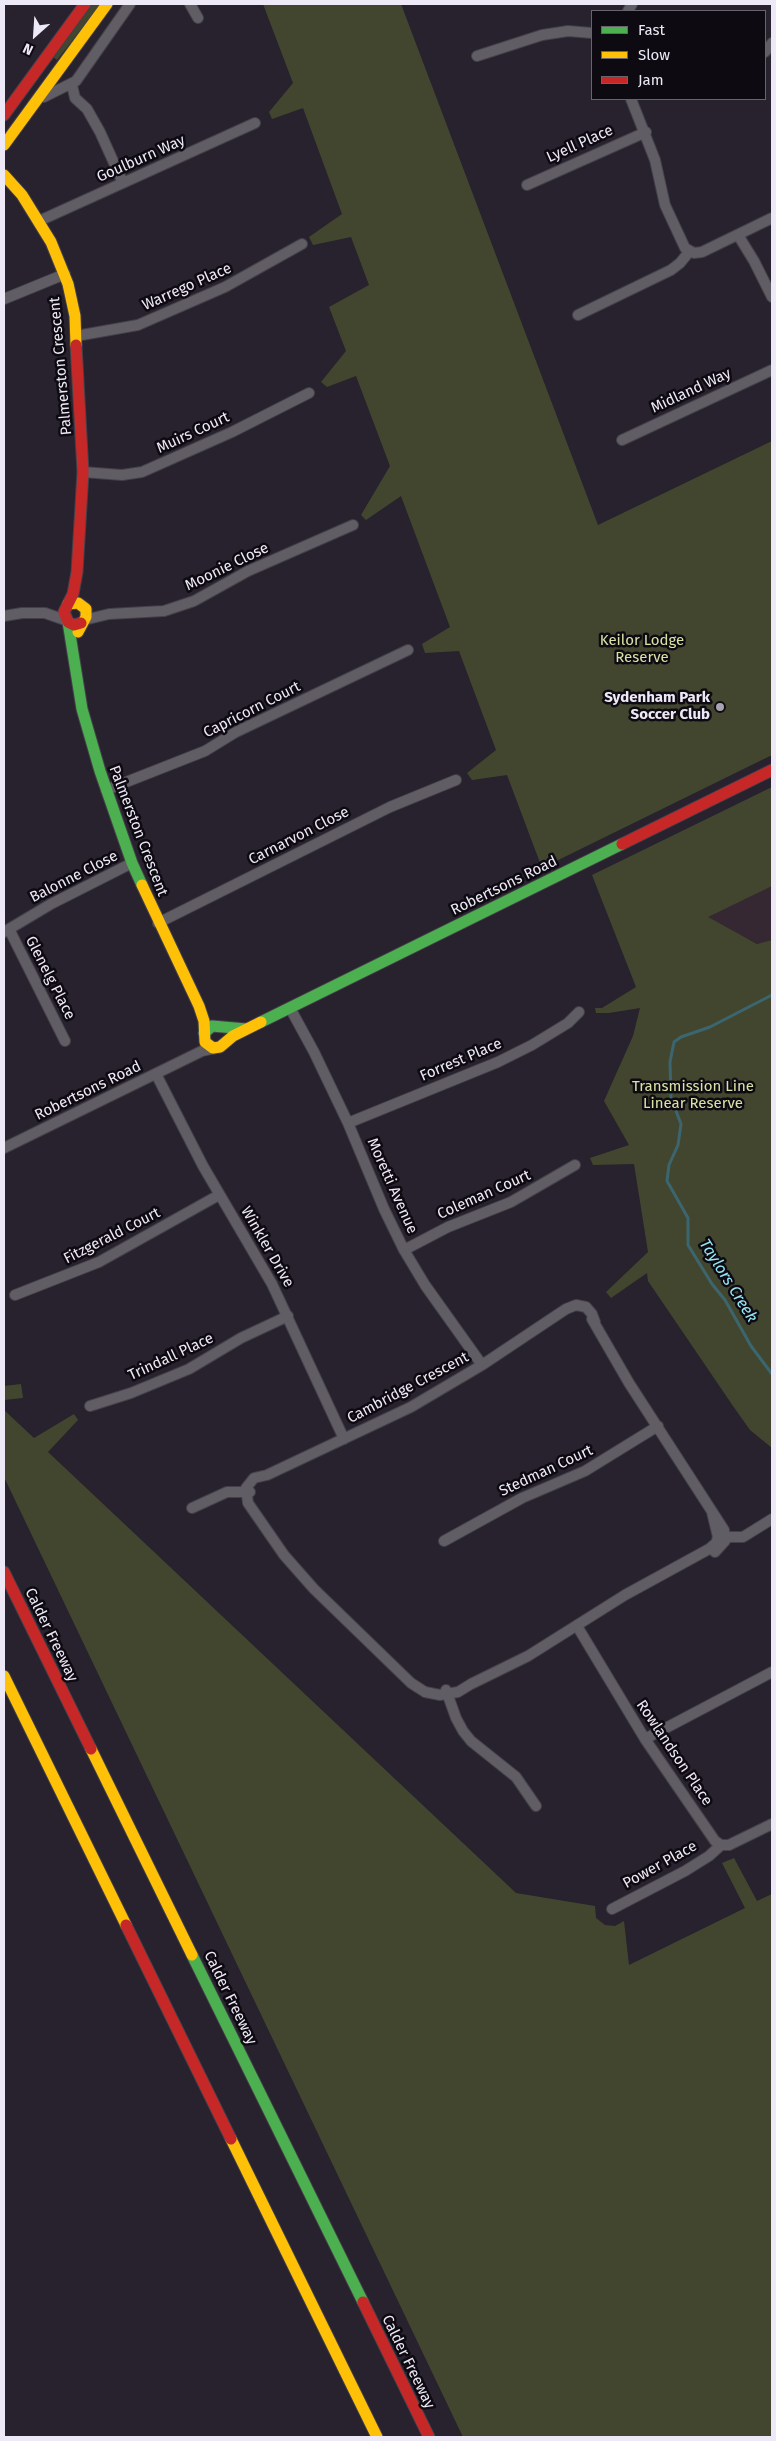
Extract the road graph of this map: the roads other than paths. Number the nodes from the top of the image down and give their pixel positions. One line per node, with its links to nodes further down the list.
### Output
1 (85, 4): 11 (main road)
2 (107, 4): 9 (main road)
3 (130, 4): 8 (street)
4 (190, 4): 5 (street)
5 (198, 18)
6 (591, 33): 7 (street)
7 (477, 56)
8 (72, 85): 9 (street); 16 (street)
9 (39, 100): 14 (main road)
10 (631, 100): 13 (street)
11 (4, 115)
12 (255, 124): 16 (street, Goulburn Way)
13 (646, 132): 17 (street, Lyell Place); 24 (street)
14 (4, 145)
15 (4, 175): 19 (main road, Palmerston Crescent)
16 (123, 183): 21 (street, Goulburn Way)
17 (527, 185)
18 (4, 191): 19 (main road)
19 (28, 204): 21 (main road, Palmerston Crescent)
20 (772, 218): 22 (street)
21 (39, 220): 25 (main road, Palmerston Crescent)
22 (741, 233): 24 (street); 26 (street)
23 (302, 244): 29 (street, Warrego Place)
24 (689, 252): 28 (street)
25 (65, 274): 27 (street); 29 (main road, Palmerston Crescent)
26 (772, 297)
27 (4, 299)
28 (578, 314)
29 (76, 336): 33 (main road, Palmerston Crescent)
30 (772, 370): 32 (street, Midland Way)
31 (309, 393): 33 (street, Muirs Court)
32 (622, 440)
33 (83, 472): 35 (main road, Palmerston Crescent)
34 (353, 526): 39 (street, Moonie Close)
35 (77, 572): 36 (main road, Palmerston Crescent); 37 (main road, Palmerston Crescent)
36 (68, 605): 37 (main road); 38 (street); 41 (main road)
37 (83, 605): 39 (street, Moonie Close); 42 (main road)
38 (45, 613): 40 (street); 41 (street)
39 (109, 614): 42 (street, Moonie Close)
40 (4, 616)
41 (67, 621): 42 (main road); 44 (main road, Palmerston Crescent)
42 (83, 622): 44 (main road, Palmerston Crescent)
43 (408, 650): 47 (street, Capricorn Court)
44 (75, 658): 47 (main road, Palmerston Crescent)
45 (772, 770): 52 (main road, Robertsons Road)
46 (456, 780): 49 (street, Carnarvon Close)
47 (106, 790): 48 (main road, Palmerston Crescent)
48 (132, 864): 49 (main road, Palmerston Crescent); 50 (street, Balonne Close)
49 (158, 923): 51 (main road, Palmerston Crescent)
50 (6, 931): 57 (street, Glenelg Place)
51 (199, 1006): 54 (main road, Palmerston Crescent); 56 (main road, Palmerston Crescent)
52 (290, 1008): 55 (main road, Robertsons Road); 61 (street, Moretti Avenue)
53 (579, 1012): 61 (street, Forrest Place)
54 (218, 1027): 55 (main road, Robertsons Road); 56 (main road); 58 (main road)
55 (250, 1028): 58 (main road, Robertsons Road)
56 (204, 1035): 58 (main road); 59 (street)
57 (65, 1041)
58 (220, 1045): 59 (street, Robertsons Road)
59 (184, 1060): 60 (street, Robertsons Road)
60 (156, 1074): 62 (street, Robertsons Road); 64 (street, Winkler Drive)
61 (348, 1122): 65 (street, Moretti Avenue)
62 (4, 1148)
63 (576, 1164): 65 (street, Coleman Court)
64 (219, 1195): 66 (street, Fitzgerald Court); 67 (street, Winkler Drive)
65 (404, 1250): 68 (street, Moretti Avenue)
66 (15, 1295)
67 (288, 1316): 69 (street, Trindall Place); 71 (street, Winkler Drive)
68 (482, 1365): 70 (street, Cambridge Crescent); 71 (street, Cambridge Crescent)
69 (90, 1406)
70 (658, 1426): 75 (street, Cambridge Crescent); 76 (street, Stedman Court)
71 (344, 1439): 72 (street, Cambridge Crescent)
72 (248, 1492): 73 (street); 81 (street)
73 (192, 1508)
74 (772, 1519): 75 (street)
75 (722, 1537): 78 (street)
76 (444, 1541)
77 (4, 1572): 88 (main road, Calder Freeway)
78 (577, 1626): 81 (street); 82 (street, Rowlandson Place)
79 (772, 1672): 82 (street)
80 (4, 1676): 87 (main road)
81 (447, 1692): 83 (street)
82 (645, 1739): 85 (street, Rowlandson Place)
83 (536, 1806)
84 (772, 1824): 85 (street)
85 (721, 1844): 86 (street, Power Place)
86 (612, 1909)
87 (377, 2437)
88 (429, 2437)

